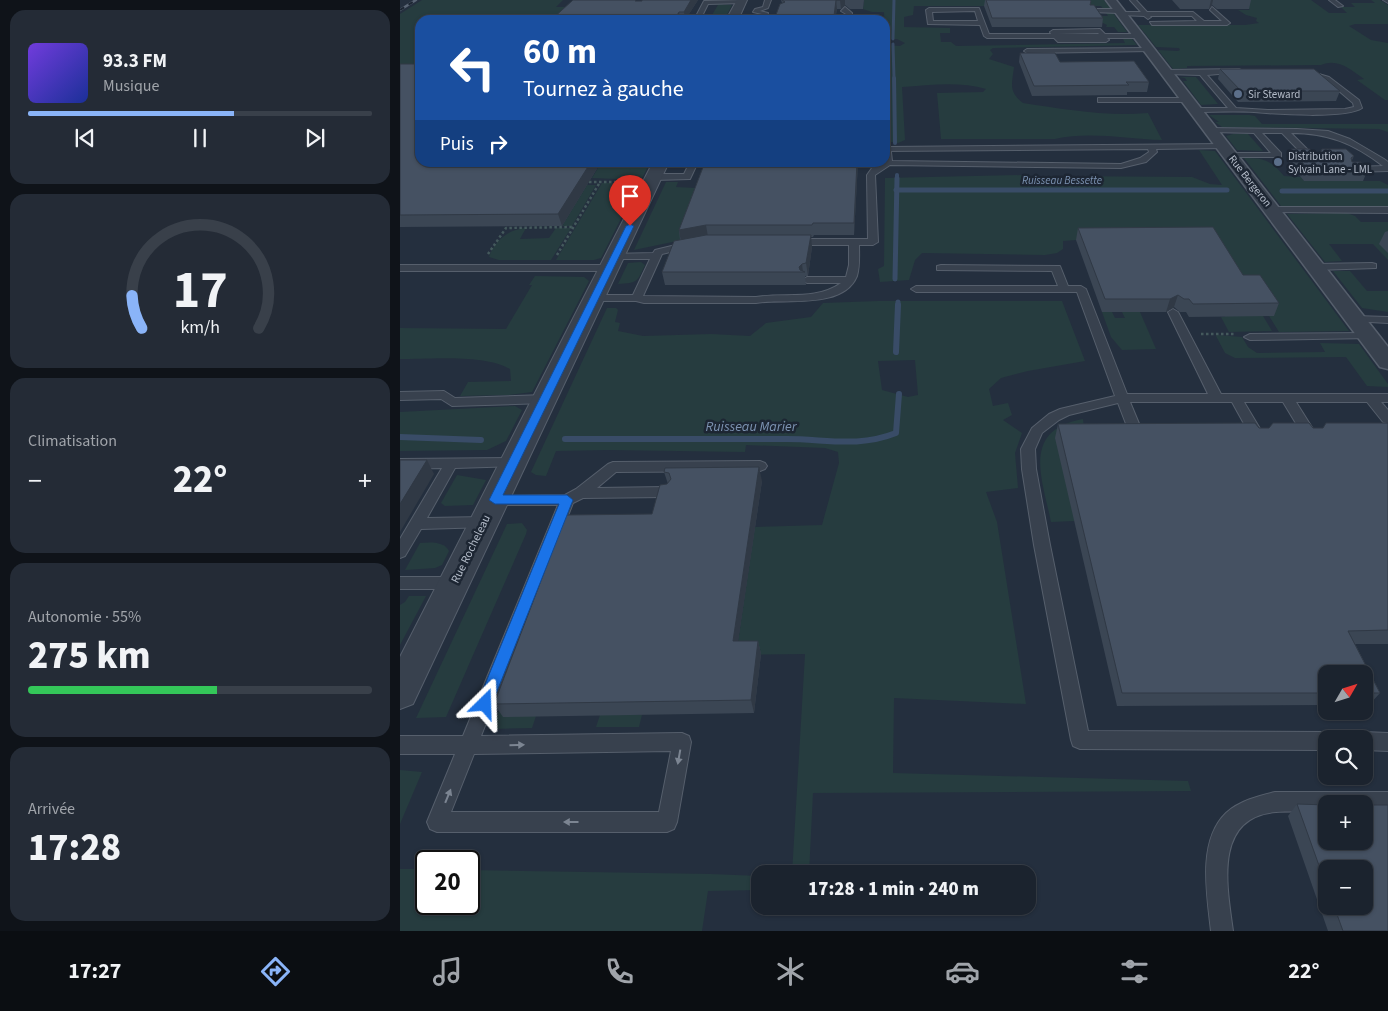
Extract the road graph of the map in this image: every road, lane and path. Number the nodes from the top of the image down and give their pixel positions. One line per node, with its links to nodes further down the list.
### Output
1 (768, 0): 7 (lane)
2 (1134, 0): 12 (lane)
3 (1332, 0): 4 (lane)
4 (1340, 6)
5 (739, 9): 13 (lane)
6 (845, 9): 15 (lane)
7 (757, 10): 8 (lane); 9 (lane); 14 (lane)
8 (773, 10)
9 (750, 11)
10 (1092, 11): 19 (lane)
11 (1212, 12): 21 (lane)
12 (1144, 14): 16 (lane); 19 (lane); 20 (lane)
13 (700, 15)
14 (764, 15)
15 (849, 15)
16 (1195, 15): 17 (lane); 21 (lane)
17 (1204, 15)
18 (930, 17): 25 (lane)
19 (1128, 18): 20 (lane); 27 (lane); 28 (street, Rue Bergeron)
20 (1152, 23): 21 (lane)
21 (1202, 23)
22 (1002, 27): 25 (lane)
23 (1021, 27): 26 (lane)
24 (1034, 27): 27 (lane)
25 (1005, 36): 26 (lane)
26 (1024, 36): 27 (lane)
27 (1038, 36)
28 (1149, 50): 29 (lane); 30 (street, Rue Bergeron)
29 (1027, 51)
30 (1167, 72): 32 (lane); 35 (street, Rue Bergeron)
31 (1301, 72): 36 (lane)
32 (1202, 73): 33 (lane); 36 (lane)
33 (1246, 74)
34 (1101, 100): 35 (lane)
35 (1192, 105): 36 (lane); 37 (street, Rue Bergeron)
36 (1234, 110)
37 (1211, 130): 38 (lane); 43 (street, Rue Bergeron)
38 (1256, 131): 39 (lane); 43 (lane)
39 (1284, 131): 44 (lane); 49 (lane)
40 (890, 147): 42 (lane)
41 (1152, 147): 42 (lane); 43 (lane); 46 (lane)
42 (1059, 149): 46 (lane)
43 (1226, 150): 54 (street, Rue Bergeron)
44 (1313, 160)
45 (890, 162): 46 (lane)
46 (1063, 165)
47 (692, 167): 51 (lane)
48 (884, 167): 58 (lane)
49 (1388, 167): 50 (lane)
50 (1352, 170)
51 (652, 174): 53 (path); 62 (street, Rue Rocheleau)
52 (589, 182): 53 (path)
53 (600, 182): 56 (path)
54 (1272, 210): 55 (lane); 64 (street, Rue Bergeron)
55 (1388, 210)
56 (573, 228): 61 (path); 66 (path)
57 (786, 242): 58 (lane)
58 (854, 242): 69 (lane)
59 (697, 244): 60 (lane)
60 (656, 256): 62 (lane); 73 (lane)
61 (554, 260)
62 (612, 262): 66 (lane); 72 (street, Rue Rocheleau)
63 (1372, 266): 64 (lane)
64 (1316, 267): 75 (street, Rue Bergeron)
65 (400, 268): 66 (lane)
66 (478, 268)
67 (941, 268): 71 (lane)
68 (807, 280): 69 (lane)
69 (849, 280): 73 (lane)
70 (916, 290): 71 (lane)
71 (1064, 290): 84 (lane)
72 (594, 298): 73 (lane); 88 (street, Rue Rocheleau)
73 (637, 298)
74 (1173, 312): 77 (lane)
75 (1355, 320): 76 (lane); 78 (street, Rue Bergeron)
76 (1388, 320)
77 (1184, 334): 79 (path); 82 (lane)
78 (1368, 336): 79 (lane); 80 (street, Rue Bergeron)
79 (1250, 337)
80 (1388, 362)
81 (400, 396): 88 (lane)
82 (1216, 397): 83 (lane); 84 (lane)
83 (1235, 397): 85 (lane); 91 (lane)
84 (1122, 398): 90 (lane); 107 (lane)
85 (1287, 398): 86 (lane); 92 (lane)
86 (1371, 398): 87 (lane); 89 (lane)
87 (1388, 398)
88 (545, 399): 93 (street, Rue Rocheleau)
89 (1388, 419)
90 (1132, 426)
91 (1258, 437)
92 (1312, 437)
93 (514, 463): 95 (lane); 99 (street, Rue Rocheleau)
94 (400, 464): 95 (lane)
95 (451, 464): 102 (lane)
96 (760, 466): 98 (lane)
97 (666, 492): 98 (lane)
98 (581, 493): 100 (lane)
99 (495, 500): 100 (lane); 101 (street, Rue Rocheleau)
100 (567, 500): 111 (lane)
101 (484, 523): 102 (lane); 105 (street, Rue Rocheleau)
102 (416, 524): 103 (lane)
103 (400, 552)
104 (400, 583): 105 (lane)
105 (454, 583): 106 (street, Rue Rocheleau)
106 (400, 693)
107 (1318, 740)
108 (1373, 741): 109 (lane)
109 (1388, 742)
110 (400, 745): 111 (lane)
111 (468, 745): 111 (lane, one-way to 111)
112 (1388, 802): 113 (lane)
113 (1222, 931)

